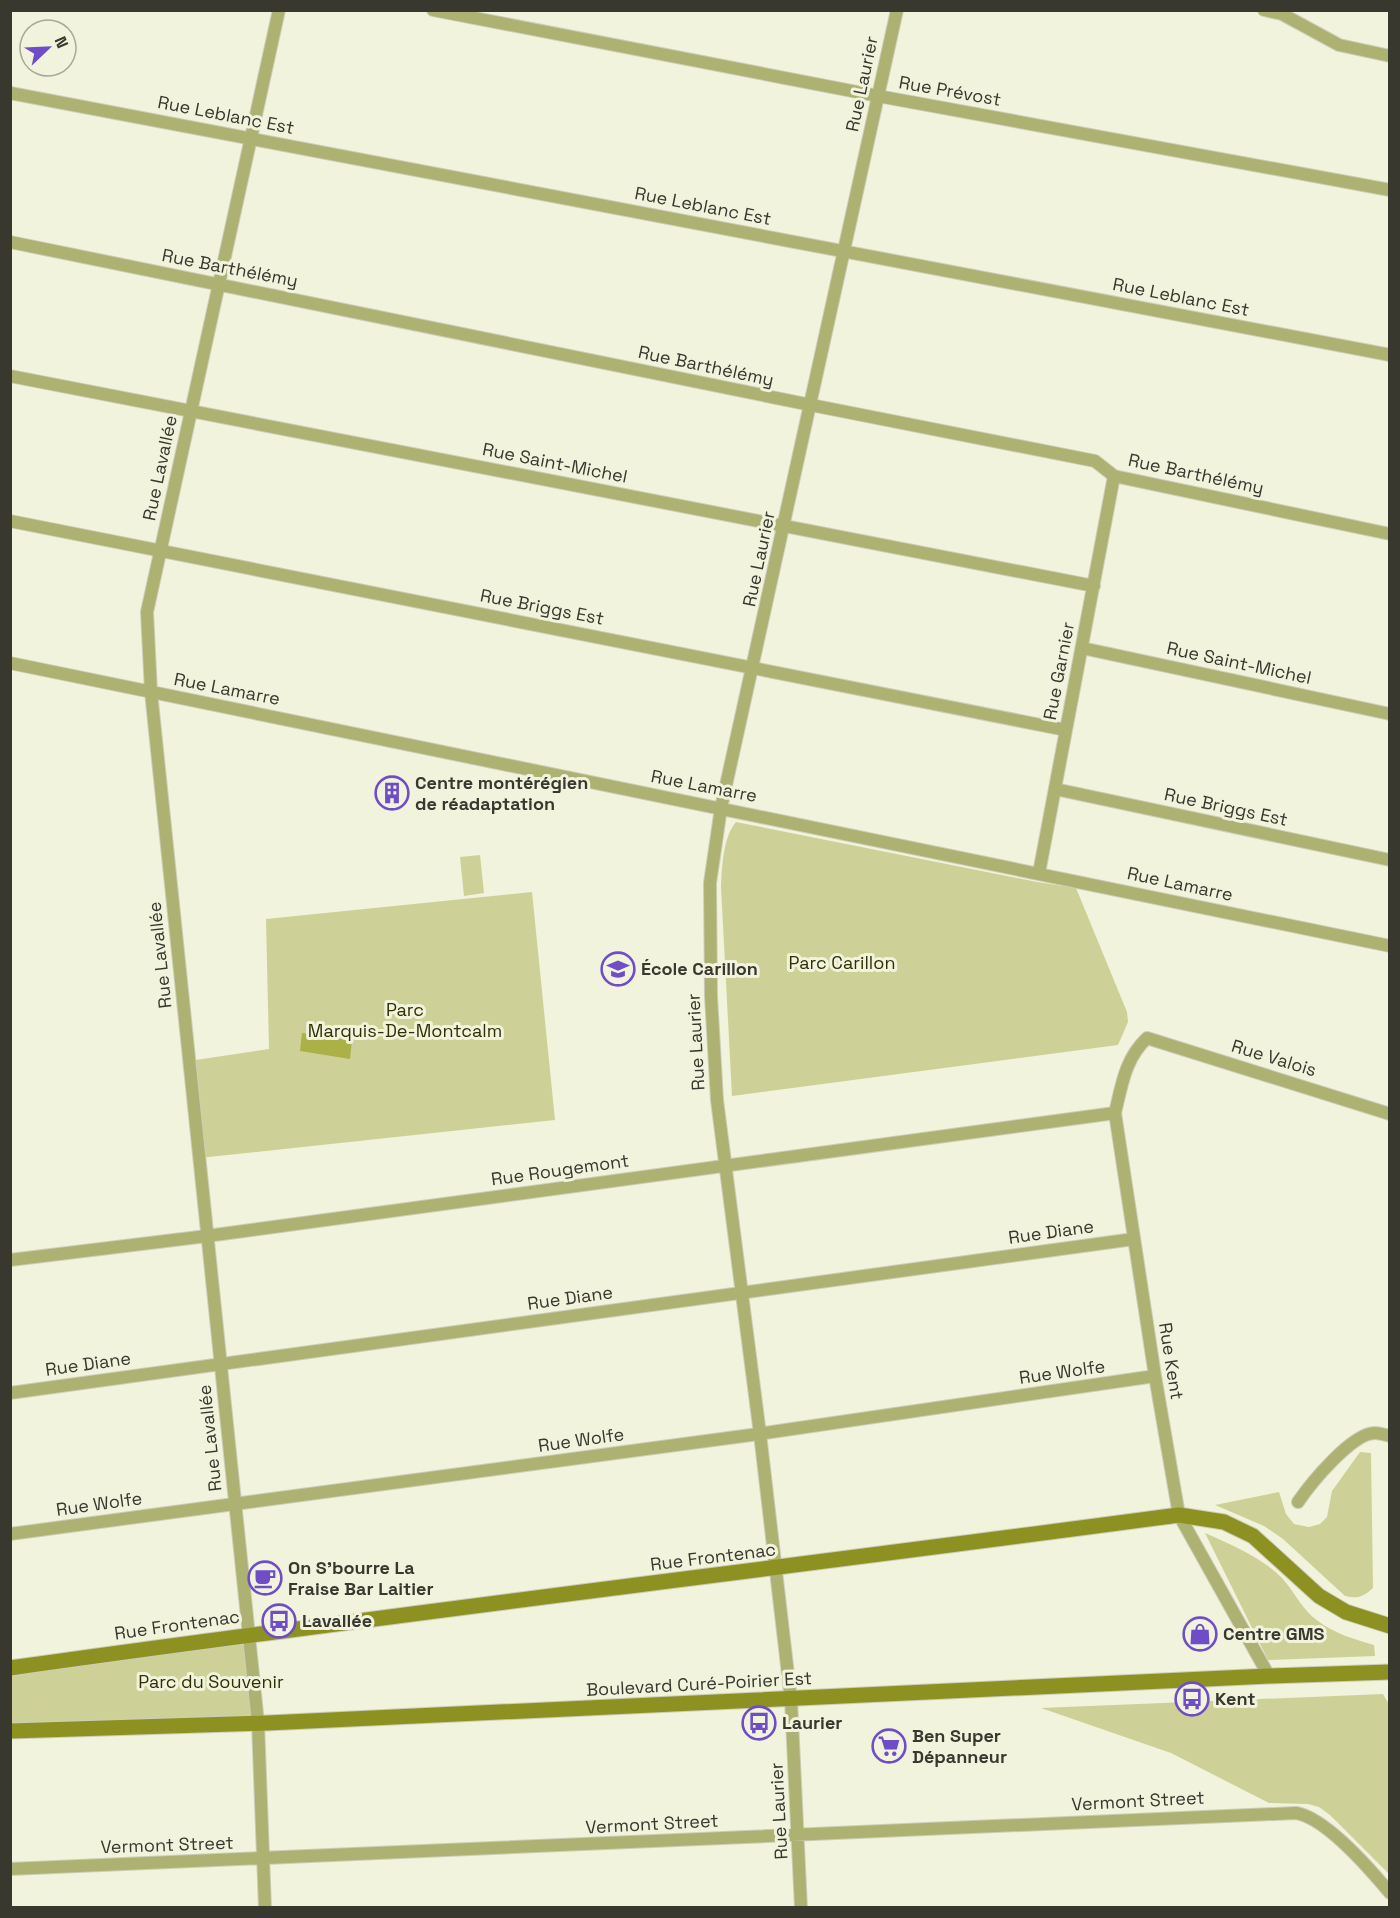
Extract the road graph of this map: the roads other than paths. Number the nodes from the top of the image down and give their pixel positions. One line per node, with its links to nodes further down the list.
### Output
1 (279, 10): 8 (street, Rue Lavallée)
2 (433, 10): 7 (street, Rue Prévost)
3 (897, 10): 7 (street, Rue Laurier)
4 (1264, 10): 5 (street)
5 (1389, 56)
6 (10, 93): 8 (street, Rue Leblanc Est)
7 (878, 96): 9 (street, Rue Prévost); 11 (street, Rue Laurier)
8 (251, 138): 11 (street, Rue Leblanc Est); 12 (street, Rue Lavallée)
9 (1389, 190)
10 (10, 242): 12 (street, Rue Barthélémy)
11 (844, 251): 13 (street, Rue Leblanc Est); 15 (street, Rue Laurier)
12 (219, 284): 15 (street, Rue Barthélémy); 16 (street, Rue Lavallée)
13 (1389, 355)
14 (10, 376): 16 (street, Rue Saint-Michel)
15 (810, 405): 17 (street, Rue Barthélémy); 19 (street, Rue Laurier)
16 (191, 411): 19 (street, Rue Saint-Michel); 21 (street, Rue Lavallée)
17 (1114, 476): 20 (street, Rue Barthélémy); 22 (street, Rue Garnier)
18 (10, 521): 21 (street, Rue Briggs Est)
19 (784, 526): 22 (street, Rue Saint-Michel); 25 (street, Rue Laurier)
20 (1389, 534)
21 (161, 549): 25 (street, Rue Briggs Est); 26 (street, Rue Lavallée)
22 (1094, 586): 23 (street, Rue Garnier)
23 (1082, 648): 27 (street, Rue Saint-Michel); 28 (street, Rue Garnier)
24 (10, 663): 26 (street, Rue Lamarre)
25 (753, 668): 28 (street, Rue Briggs Est); 30 (street, Rue Laurier)
26 (151, 692): 30 (street, Rue Lamarre); 38 (street, Rue Lavallée)
27 (1389, 714)
28 (1066, 730): 29 (street, Rue Garnier)
29 (1055, 789): 31 (street, Rue Briggs Est); 32 (street, Rue Garnier)
30 (721, 808): 32 (street, Rue Lamarre); 37 (street, Rue Laurier)
31 (1389, 860)
32 (1039, 873): 33 (street, Rue Lamarre)
33 (1389, 946)
34 (1147, 1038): 35 (street, Rue Kent); 36 (street, Rue Valois)
35 (1115, 1113): 37 (street, Rue Rougemont); 39 (street, Rue Kent)
36 (1389, 1114)
37 (726, 1165): 38 (street, Rue Rougemont); 41 (street, Rue Laurier)
38 (207, 1236): 40 (street, Rue Rougemont); 42 (street, Rue Lavallée)
39 (1134, 1239): 41 (street, Rue Diane); 43 (street, Rue Kent)
40 (10, 1260)
41 (742, 1293): 42 (street, Rue Diane); 45 (street, Rue Laurier)
42 (221, 1364): 44 (street, Rue Diane); 48 (street, Rue Lavallée)
43 (1155, 1376): 45 (street, Rue Wolfe); 49 (street, Rue Kent)
44 (10, 1394)
45 (760, 1434): 48 (street, Rue Wolfe); 51 (street, Rue Laurier)
46 (1389, 1436): 47 (street)
47 (1298, 1502)
48 (235, 1503): 50 (street, Rue Wolfe); 53 (street, Rue Lavallée)
49 (1179, 1515): 51 (main road, Rue Frontenac); 52 (main road, Rue Frontenac); 56 (street, Rue Kent)
50 (10, 1534)
51 (775, 1569): 53 (main road, Rue Frontenac); 57 (street, Rue Laurier)
52 (1389, 1626)
53 (249, 1635): 54 (main road, Rue Frontenac); 58 (street, Rue Lavallée)
54 (10, 1668)
55 (1389, 1672): 56 (main road, Boulevard Curé-Poirier Est)
56 (1269, 1676): 57 (main road, Boulevard Curé-Poirier Est)
57 (791, 1700): 58 (main road, Boulevard Curé-Poirier Est); 60 (street, Rue Laurier)
58 (258, 1723): 59 (main road, Boulevard Curé-Poirier Est); 61 (street, Rue Lavallée)
59 (10, 1731)
60 (798, 1835): 61 (street, Vermont Street); 63 (street, Vermont Street); 65 (street, Rue Laurier)
61 (263, 1860): 62 (street, Vermont Street); 64 (street, Rue Lavallée)
62 (10, 1869)
63 (1389, 1893)
64 (265, 1908)
65 (801, 1908)

